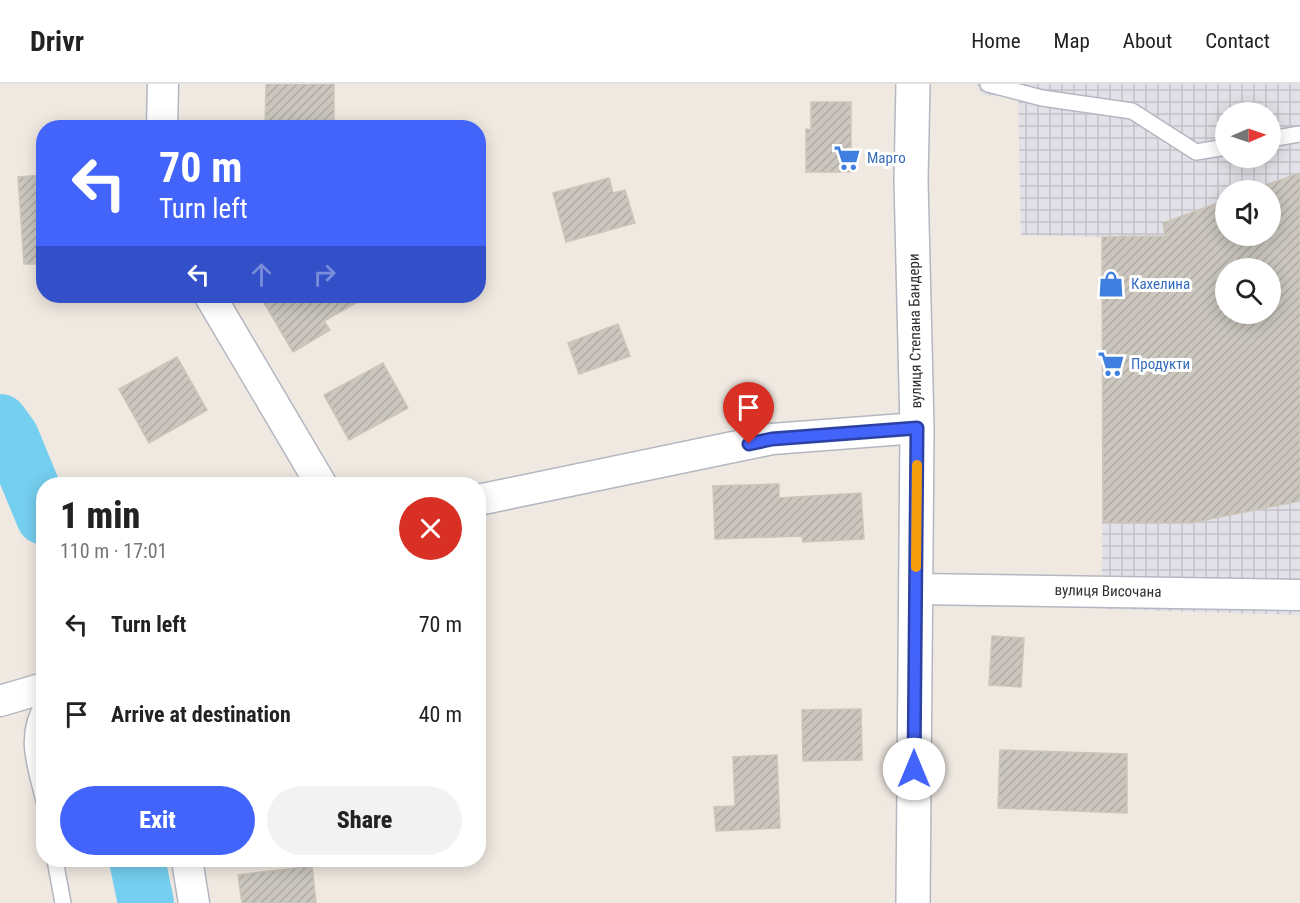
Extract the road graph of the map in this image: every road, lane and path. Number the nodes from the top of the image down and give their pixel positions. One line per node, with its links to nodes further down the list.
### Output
1 (163, 84): 5 (street)
2 (913, 84): 10 (main road, вулиця Степана Бандери)
3 (988, 84): 4 (lane)
4 (1012, 86): 8 (lane)
5 (162, 120)
6 (1300, 134): 7 (lane)
7 (1281, 137)
8 (1215, 149)
9 (214, 303): 11 (street)
10 (917, 428): 12 (street); 13 (main road, вулиця Степана Бандери)
11 (317, 477)
12 (486, 498)
13 (916, 589): 14 (street, вулиця Височана); 23 (main road, вулиця Степана Бандери)
14 (1300, 595)
15 (36, 690): 16 (street)
16 (0, 701)
17 (36, 714): 18 (lane)
18 (36, 768)
19 (56, 867): 21 (lane)
20 (188, 867): 22 (street)
21 (63, 903)
22 (194, 903)
23 (913, 903)

